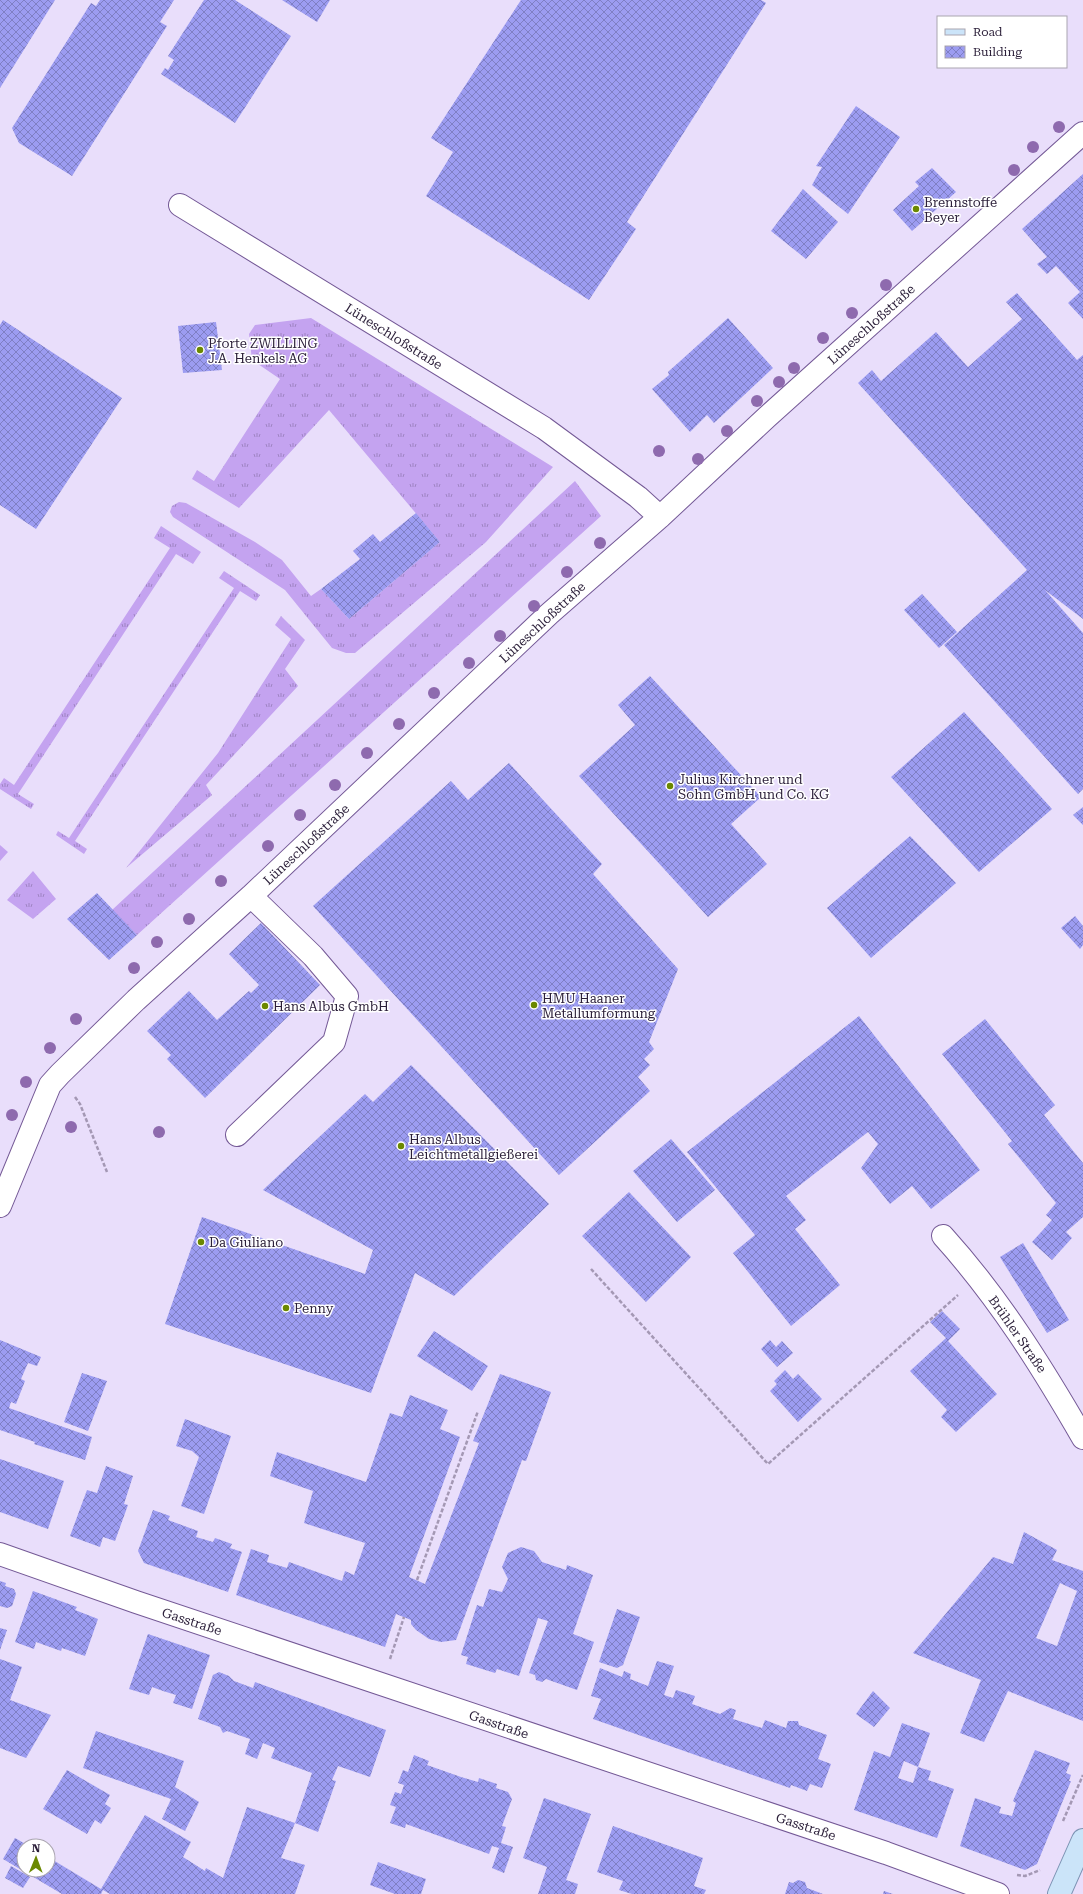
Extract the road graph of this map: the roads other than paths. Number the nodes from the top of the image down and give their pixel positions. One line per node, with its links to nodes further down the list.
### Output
1 (1083, 132): 3 (street, Lüneschloßstraße)
2 (180, 205): 3 (street, Lüneschloßstraße)
3 (660, 517): 4 (street, Lüneschloßstraße)
4 (251, 896): 5 (street); 6 (street, Lüneschloßstraße)
5 (238, 1134)
6 (0, 1206)
7 (943, 1236): 8 (street, Brühler Straße)
8 (1083, 1438)
9 (0, 1554): 11 (street, Gasstraße)
10 (1083, 1840): 12 (main road)
11 (998, 1894)
12 (1059, 1894)

